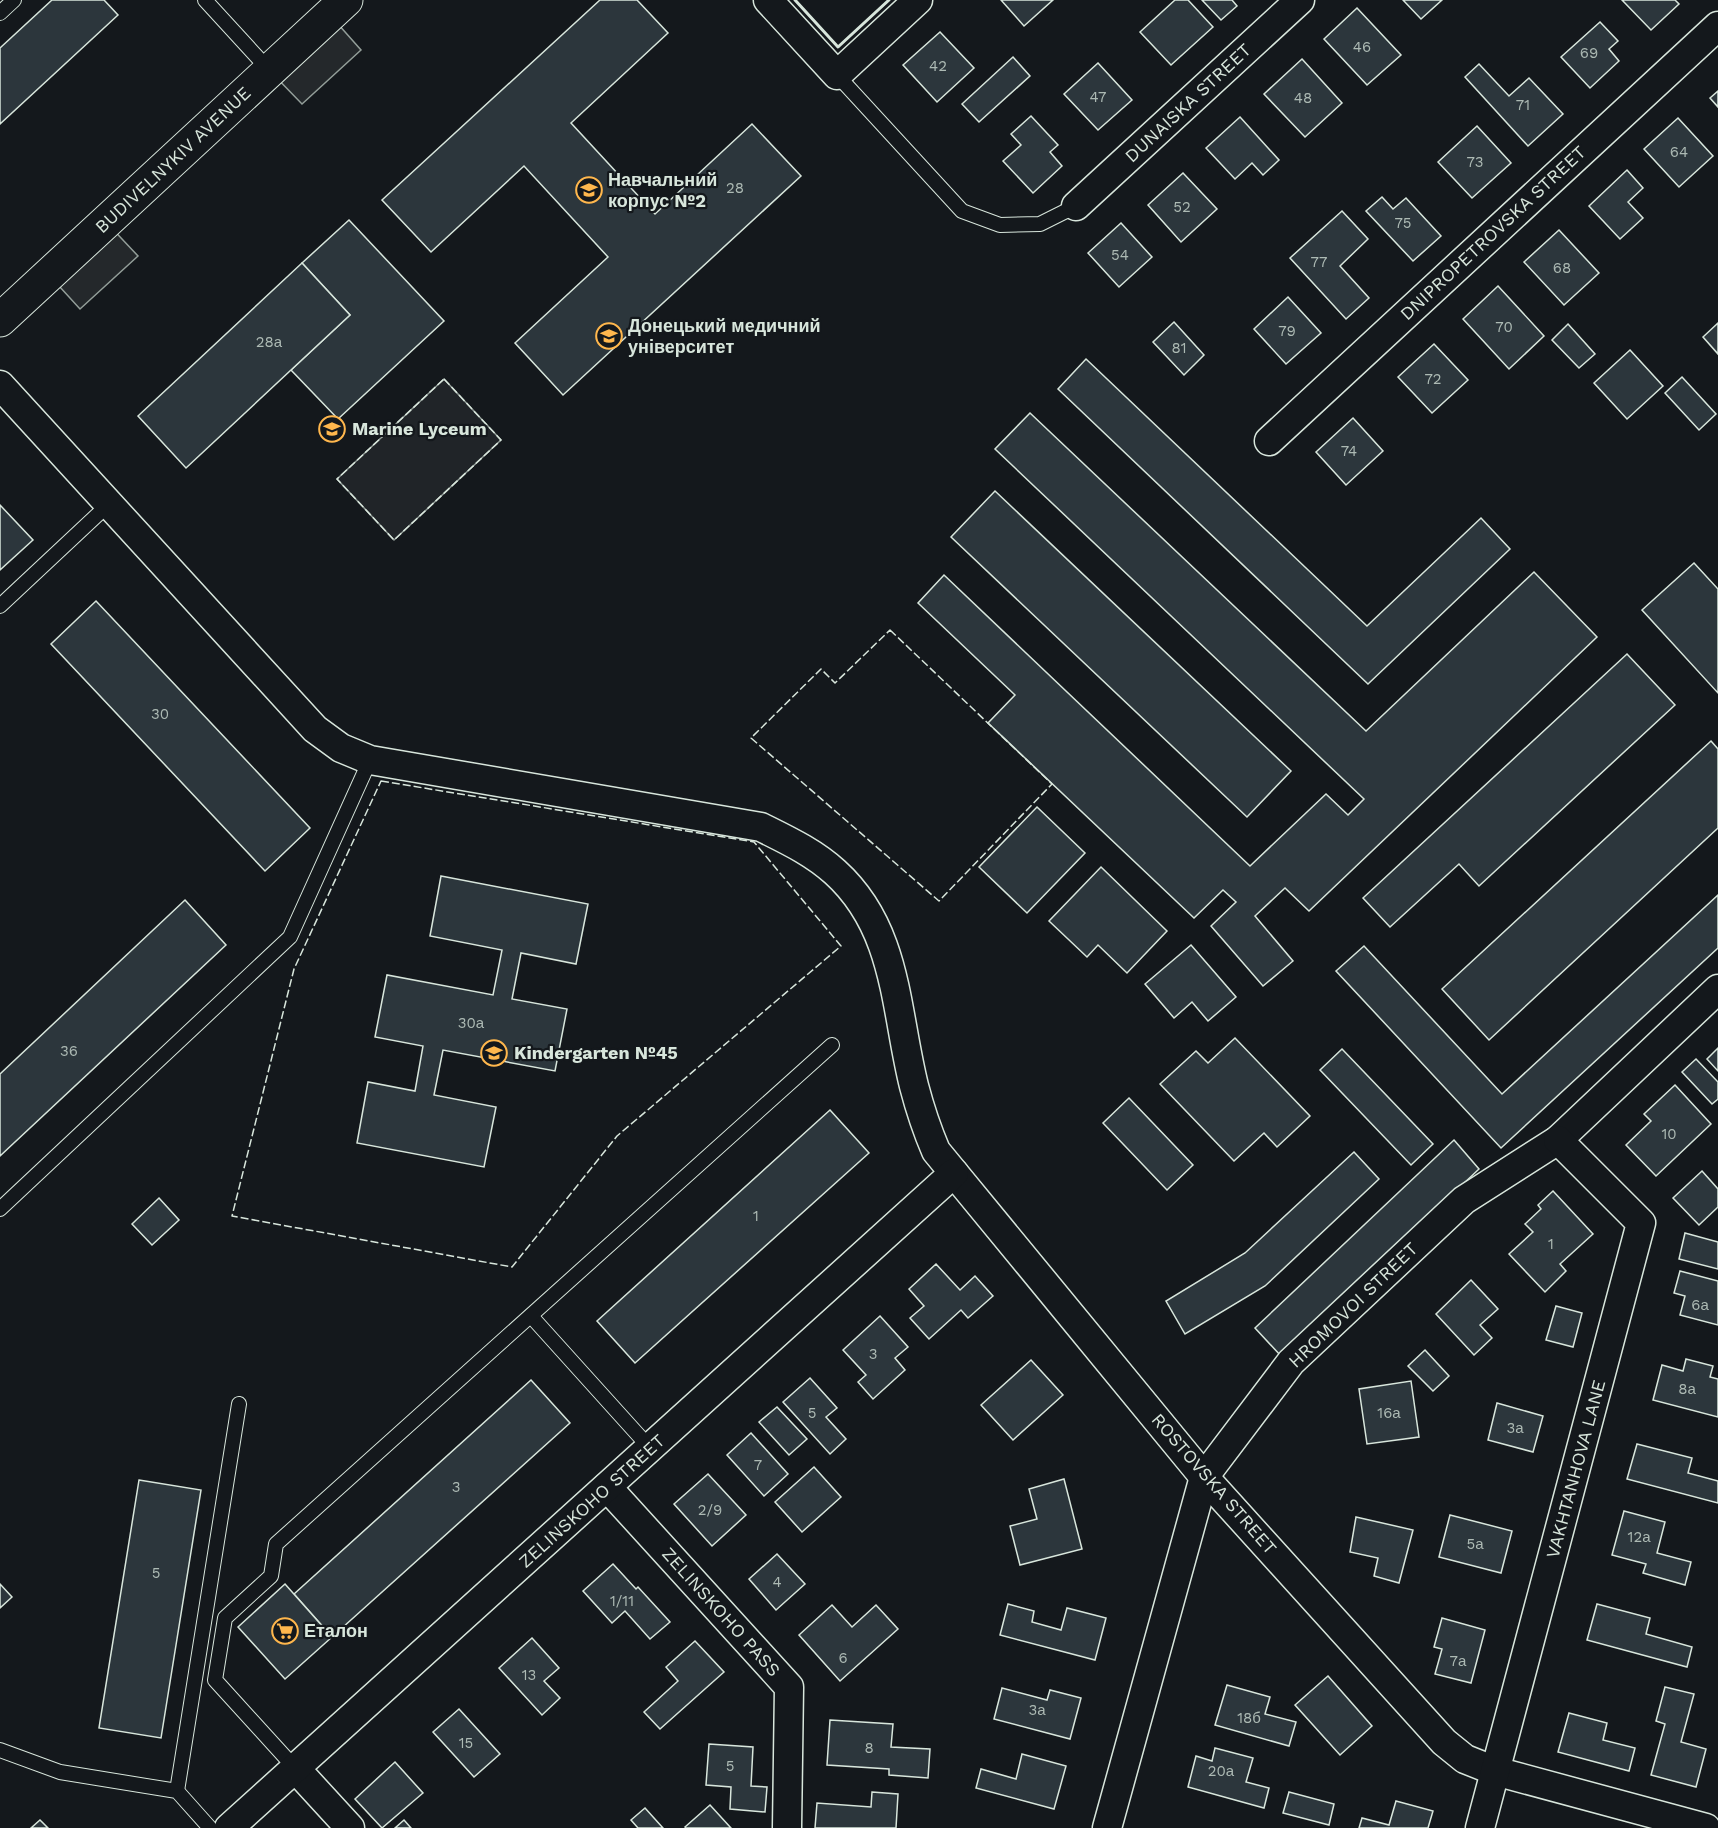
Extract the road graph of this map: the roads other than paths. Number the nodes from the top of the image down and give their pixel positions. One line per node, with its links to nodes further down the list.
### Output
1 (205, 0): 7 (lane)
2 (346, 0): 7 (main road, BUDIVELNYKIV AVENUE)
3 (918, 0): 8 (street)
4 (1300, 0): 9 (street, DUNAISKA STREET)
5 (778, 4): 8 (street)
6 (1718, 26): 12 (street, DNIPROPETROVSKA STREET)
7 (270, 71): 10 (main road, BUDIVELNYKIV AVENUE)
8 (837, 75): 9 (lane)
9 (1076, 206)
10 (0, 320)
11 (0, 385): 13 (street, ROSTOVSKA STREET)
12 (1269, 441)
13 (109, 504): 14 (lane); 15 (street, ROSTOVSKA STREET)
14 (0, 606)
15 (370, 759): 19 (street, ROSTOVSKA STREET); 20 (lane)
16 (1718, 989): 18 (street, HROMOVOI STREET)
17 (832, 1045): 21 (lane)
18 (1558, 1140): 24 (street, HROMOVOI STREET); 28 (street, VAKHTANHOVA LANE)
19 (954, 1173): 23 (street, ZELINSKOHO STREET); 24 (street, ROSTOVSKA STREET)
20 (0, 1209)
21 (531, 1316): 23 (lane); 27 (lane)
22 (238, 1404): 29 (lane)
23 (650, 1448): 25 (street, ZELINSKOHO STREET)
24 (1204, 1477): 28 (street, ROSTOVSKA STREET); 34 (street, HROMOVOI STREET)
25 (607, 1487): 27 (street, ZELINSKOHO STREET); 33 (street, ZELINSKOHO PASS)
26 (0, 1750): 29 (lane)
27 (295, 1768): 31 (street, ZELINSKOHO STREET); 32 (street)
28 (1495, 1771): 35 (street, VAKHTANHOVA LANE); 36 (street, ROSTOVSKA STREET)
29 (177, 1791): 30 (lane)
30 (210, 1828)
31 (229, 1828)
32 (350, 1828)
33 (787, 1828)
34 (1107, 1828)
35 (1480, 1828)
36 (1706, 1828)

